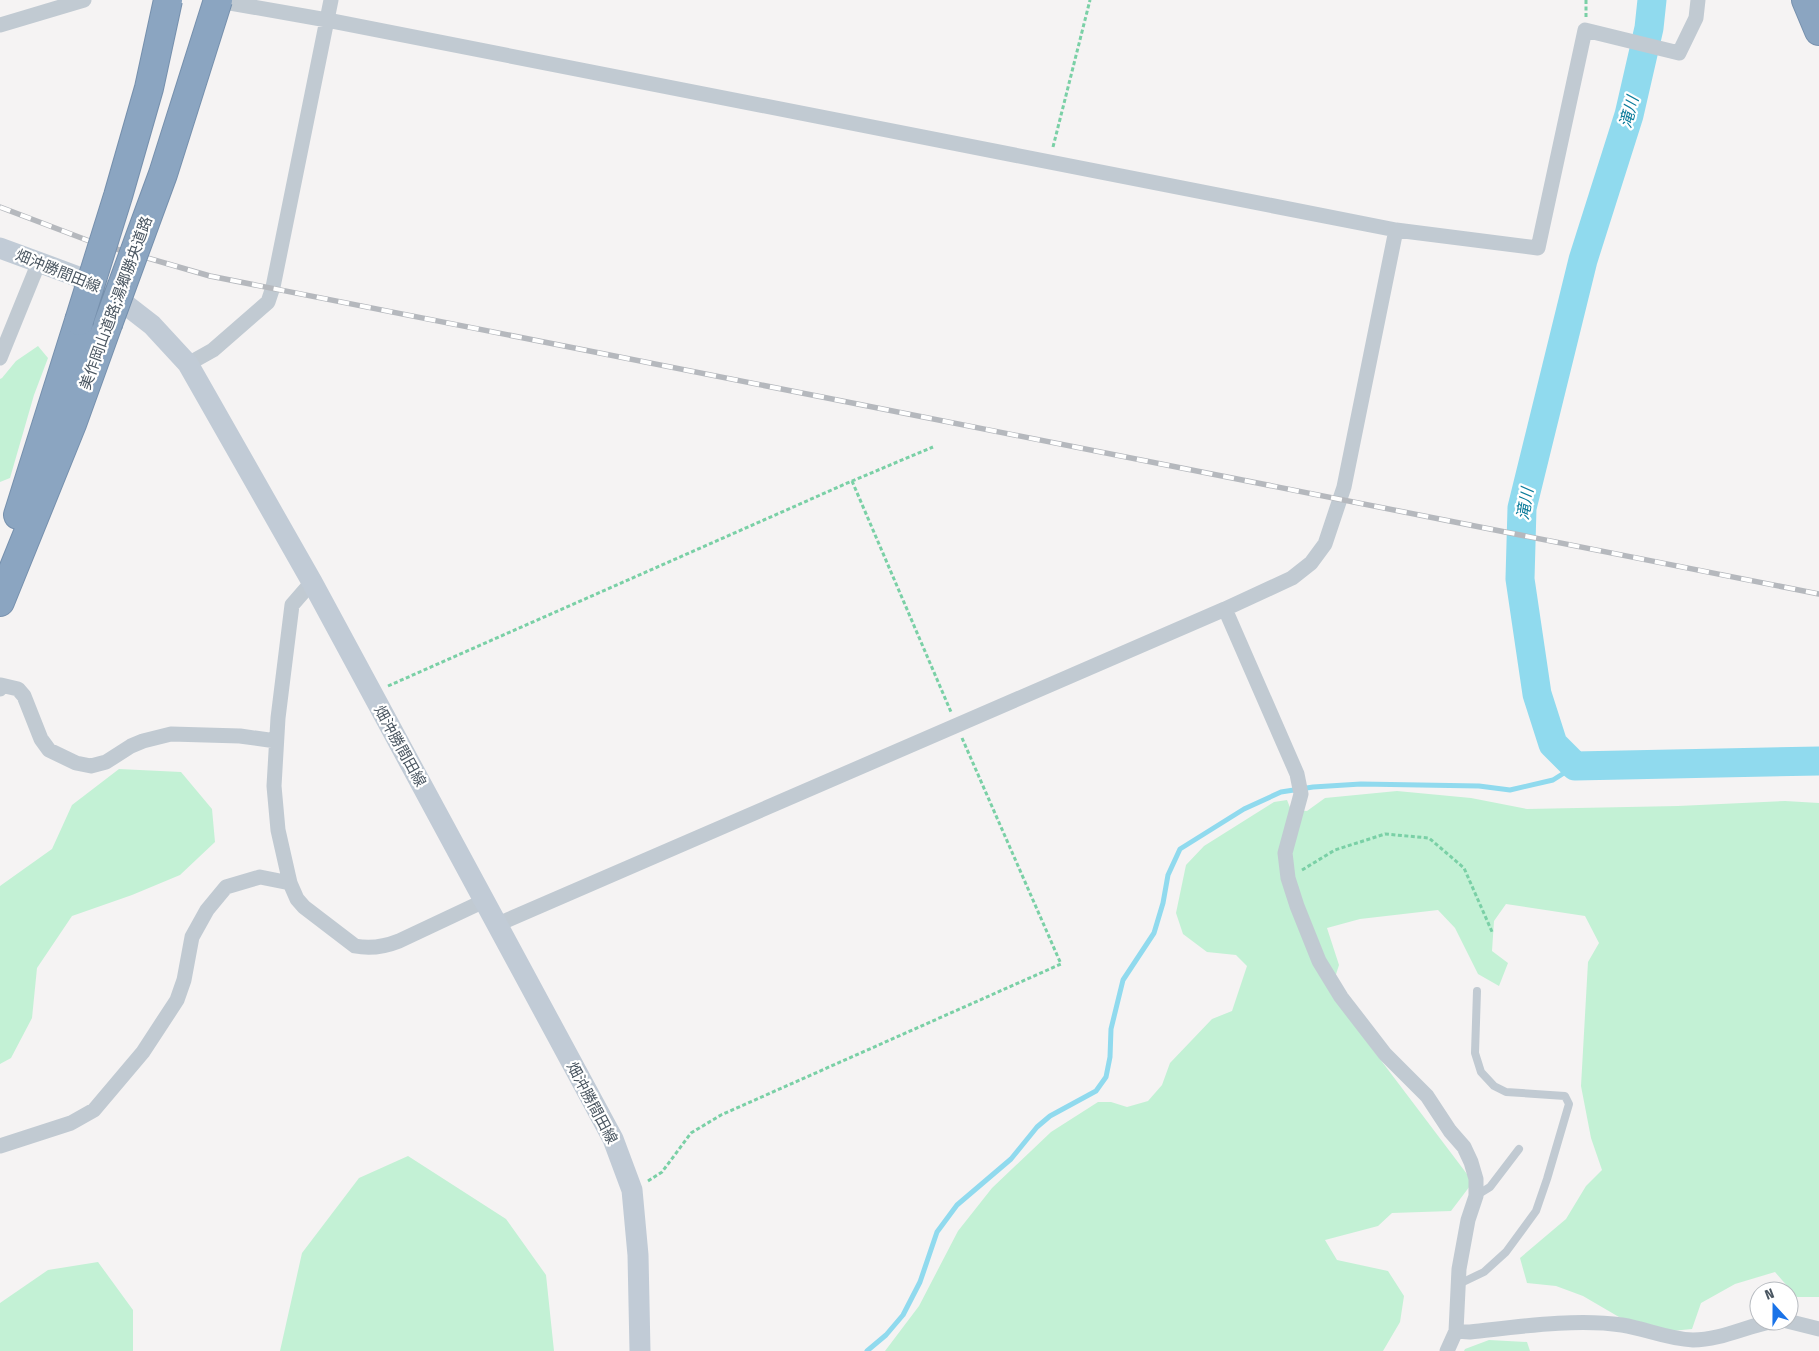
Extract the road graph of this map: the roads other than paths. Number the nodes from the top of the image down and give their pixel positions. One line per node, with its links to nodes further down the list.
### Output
1 (84, 0): 10 (street)
2 (168, 0): 18 (highway, bridge)
3 (213, 0): 8 (street)
4 (218, 0): 12 (highway, 美作岡山道路;湯郷勝央道路, bridge)
5 (331, 0): 9 (street)
6 (1698, 0): 13 (street)
7 (1806, 0): 11 (highway)
8 (246, 2): 9 (street); 12 (highway)
9 (327, 20): 13 (street); 17 (street)
10 (0, 25)
11 (1819, 31)
12 (180, 123): 20 (highway, 美作岡山道路;湯郷勝央道路, bridge)
13 (1396, 230): 21 (street)
14 (0, 248): 15 (main road, 畑沖勝間田線)
15 (39, 262): 16 (street); 17 (main road, 畑沖勝間田線)
16 (0, 358)
17 (188, 364): 19 (main road, 畑沖勝間田線)
18 (0, 571)
19 (312, 582): 23 (street); 25 (main road, 畑沖勝間田線)
20 (0, 602)
21 (1224, 609): 26 (street); 30 (street)
22 (0, 689): 23 (street)
23 (276, 741): 24 (street)
24 (290, 883): 25 (street); 28 (street)
25 (484, 901): 26 (main road, 畑沖勝間田線)
26 (496, 924): 36 (main road, 畑沖勝間田線)
27 (1477, 991): 31 (lane)
28 (0, 1146)
29 (1519, 1149): 30 (lane)
30 (1476, 1196): 31 (street)
31 (1459, 1284): 35 (street)
32 (1799, 1324): 34 (street)
33 (1749, 1327): 35 (street)
34 (1819, 1330)
35 (1456, 1331): 37 (street)
36 (640, 1351)
37 (1447, 1351)

